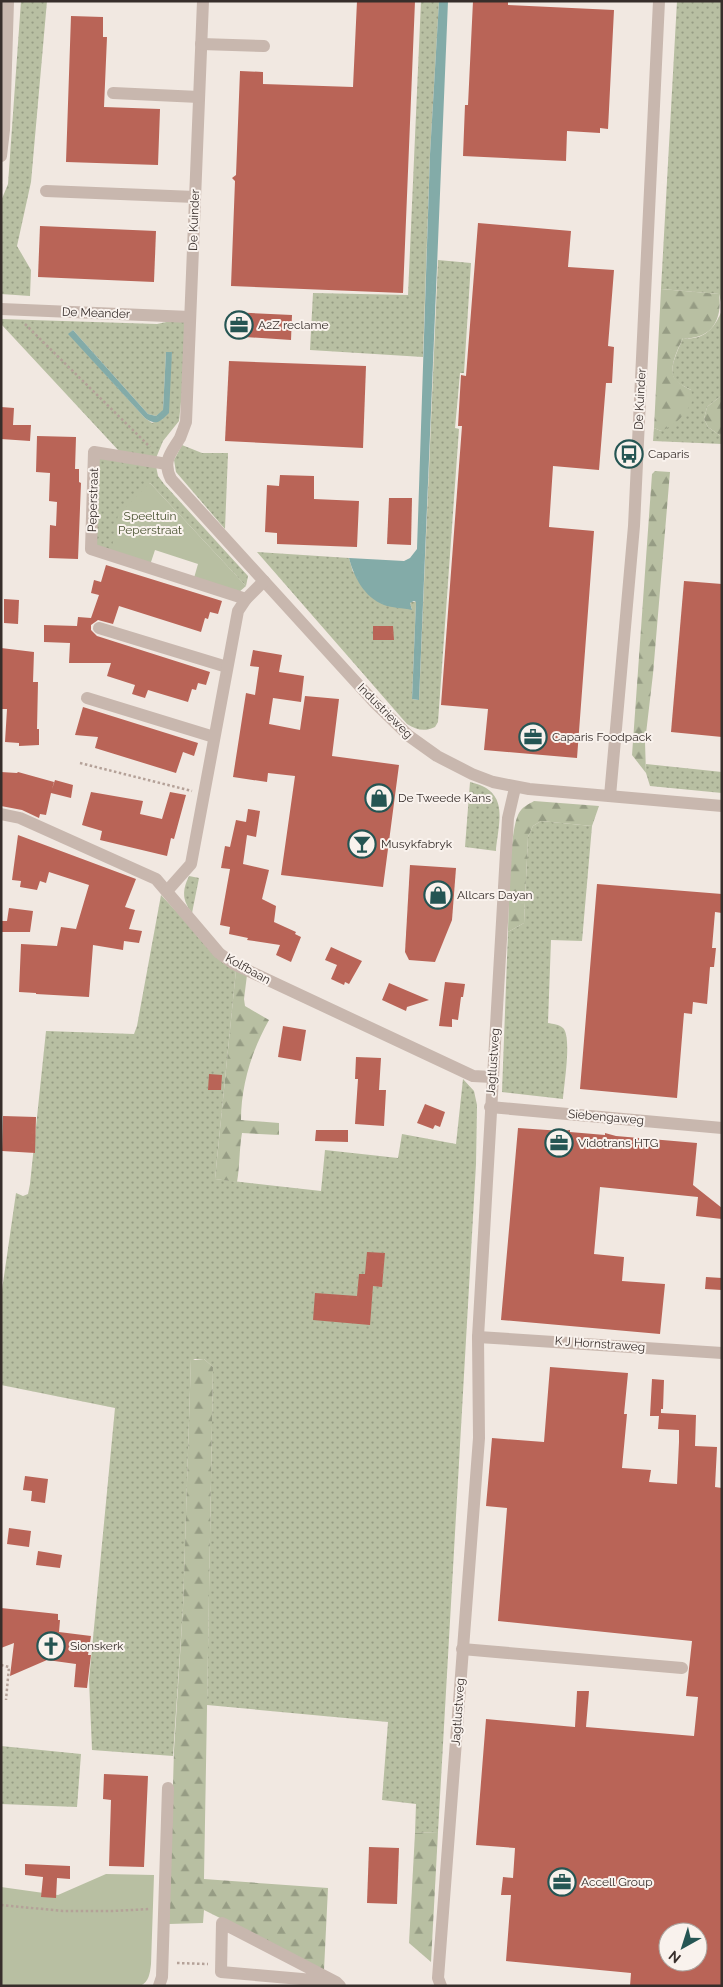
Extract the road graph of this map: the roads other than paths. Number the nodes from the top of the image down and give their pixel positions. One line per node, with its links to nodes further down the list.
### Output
1 (8, 1): 8 (street)
2 (203, 1): 4 (street, De Kuinder)
3 (659, 1): 21 (street, De Kuinder)
4 (201, 44): 5 (street); 7 (street, De Kuinder)
5 (264, 46)
6 (113, 93): 7 (street)
7 (199, 97): 10 (street, De Kuinder)
8 (1, 156)
9 (46, 191): 10 (street)
10 (195, 197): 12 (street, De Kuinder)
11 (1, 309): 12 (street, De Meander)
12 (190, 317): 13 (street, De Kuinder)
13 (167, 464): 14 (street, Industrieweg); 15 (street, Peperstraat)
14 (264, 581): 15 (street); 20 (street, Industrieweg)
15 (246, 599): 17 (street)
16 (99, 628): 17 (street)
17 (227, 667): 19 (street)
18 (87, 698): 19 (street)
19 (214, 737): 24 (street)
20 (515, 788): 21 (street, Industrieweg); 25 (street, Jagtlustweg)
21 (610, 796): 22 (street, Industrieweg)
22 (722, 806)
23 (1, 814): 24 (street, Kolfbaan)
24 (167, 891): 25 (street, Kolfbaan)
25 (492, 1077): 26 (street, Jagtlustweg)
26 (490, 1107): 27 (street, Siebengaweg); 28 (street, Jagtlustweg)
27 (722, 1128)
28 (478, 1337): 29 (street, K J Hornstraweg); 30 (street, Jagtlustweg)
29 (722, 1353)
30 (462, 1649): 31 (street); 35 (street, Jagtlustweg)
31 (682, 1668)
32 (168, 1788): 34 (street)
33 (338, 1984): 33 (street)
34 (159, 1986)
35 (441, 1986)

